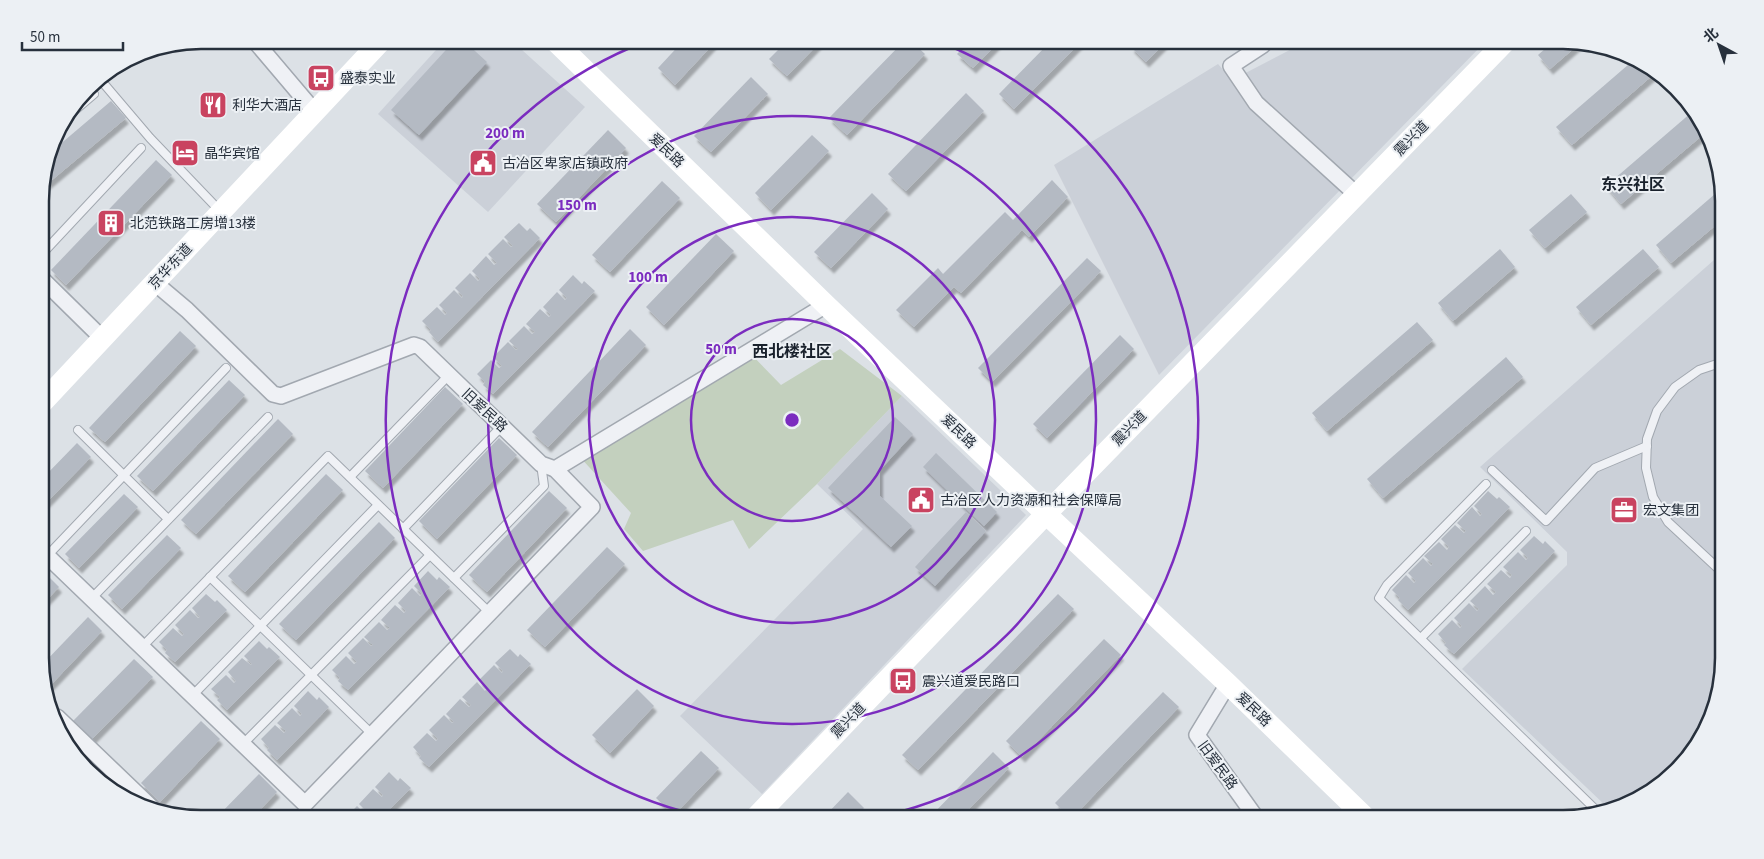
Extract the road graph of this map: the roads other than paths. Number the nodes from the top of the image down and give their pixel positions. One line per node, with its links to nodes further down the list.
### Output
1 (262, 49): 7 (street)
2 (374, 49): 7 (street, 京华东道)
3 (563, 49): 14 (street, 爱民路)
4 (1256, 49): 9 (street)
5 (1498, 49): 9 (street, 震兴道)
6 (104, 84): 10 (lane)
7 (315, 112): 10 (street, 京华东道)
8 (141, 148): 11 (lane)
9 (1356, 194): 30 (street, 震兴道)
10 (221, 212): 12 (street, 京华东道)
11 (49, 245)
12 (155, 283): 15 (street, 京华东道); 18 (street, 旧爱民路)
13 (49, 287): 15 (street)
14 (826, 305): 24 (street); 30 (street, 爱民路)
15 (103, 339): 19 (street, 京华东道)
16 (1715, 365): 23 (lane)
17 (226, 368): 26 (lane)
18 (448, 375): 21 (street, 旧爱民路); 27 (lane)
19 (49, 396)
20 (268, 417): 31 (lane)
21 (502, 425): 24 (street, 旧爱民路); 32 (lane)
22 (78, 430): 26 (lane)
23 (1647, 446): 25 (lane); 37 (lane)
24 (548, 467): 39 (lane); 41 (street, 旧爱民路)
25 (1492, 470)
26 (124, 475): 31 (lane); 34 (lane)
27 (350, 477): 29 (lane); 38 (lane)
28 (1486, 484): 43 (lane)
29 (378, 505): 32 (lane); 42 (lane)
30 (1046, 514): 46 (street, 爱民路); 53 (street, 震兴道)
31 (168, 519): 40 (lane)
32 (403, 529): 35 (lane)
33 (1526, 531): 43 (lane)
34 (49, 548)
35 (430, 555): 39 (lane); 45 (lane)
36 (49, 558): 40 (street)
37 (1715, 566)
38 (210, 577): 42 (lane); 44 (lane)
39 (454, 578): 41 (lane)
40 (92, 598): 44 (street)
41 (490, 613): 49 (street)
42 (260, 626): 45 (lane); 47 (lane)
43 (1421, 638): 52 (lane)
44 (142, 647): 47 (street)
45 (311, 675): 49 (lane); 50 (lane)
46 (1228, 684): 54 (street, 旧爱民路); 55 (street, 爱民路)
47 (194, 695): 50 (street)
48 (64, 723): 51 (street)
49 (372, 734): 50 (street)
50 (243, 744)
51 (142, 799)
52 (1593, 807)
53 (763, 810)
54 (1251, 810)
55 (1358, 810)

